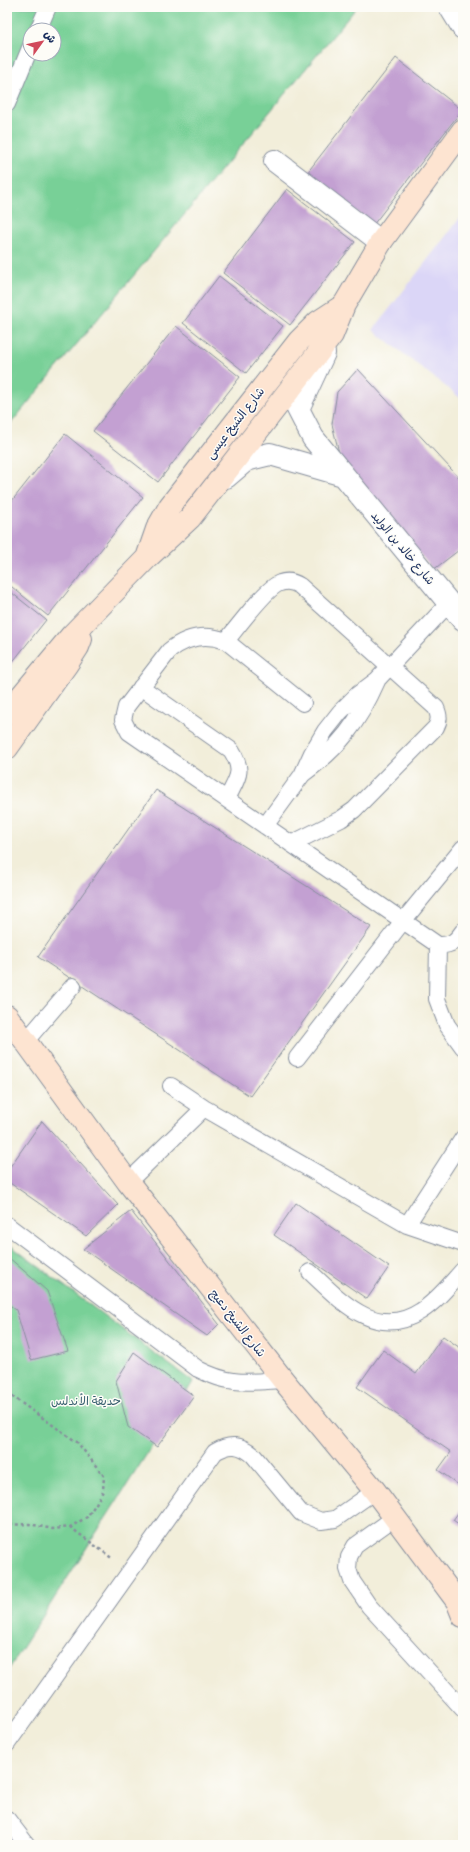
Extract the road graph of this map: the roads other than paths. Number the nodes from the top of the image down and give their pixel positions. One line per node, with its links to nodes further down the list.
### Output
1 (48, 7): 3 (lane)
2 (450, 7): 4 (street)
3 (41, 22)
4 (463, 28)
5 (24, 62): 6 (lane)
6 (7, 104)
7 (463, 130): 9 (street, شارع الشيخ عيسى)
8 (275, 161): 9 (street)
9 (381, 242): 10 (street, شارع الشيخ عيسى)
10 (344, 305): 11 (street, شارع الشيخ عيسى); 14 (street, شارع الشيخ عيسى)
11 (332, 335): 12 (street, شارع خالد بن الوليد); 13 (street, شارع الشيخ عيسى)
12 (342, 475): 13 (street); 15 (street, شارع خالد بن الوليد)
13 (212, 489): 14 (street, شارع الشيخ عيسى)
14 (147, 558): 17 (street, شارع الشيخ عيسى)
15 (449, 603): 16 (street, شارع خالد بن الوليد); 19 (lane)
16 (463, 620)
17 (83, 626): 22 (street, شارع الشيخ عيسى); 23 (street, شارع الشيخ عيسى)
18 (226, 641): 19 (lane); 20 (lane); 21 (lane)
19 (389, 666): 25 (lane); 26 (lane)
20 (141, 687): 24 (lane); 24 (lane)
21 (303, 703)
22 (7, 713)
23 (7, 748)
24 (227, 799): 25 (lane)
25 (265, 826): 26 (lane)
26 (291, 844): 28 (lane)
27 (463, 848): 28 (lane)
28 (403, 921): 30 (lane); 36 (lane)
29 (463, 931): 30 (lane)
30 (438, 945): 35 (lane)
31 (73, 986): 34 (lane)
32 (7, 1016): 34 (street, شارع الشيخ دعيج)
33 (7, 1026): 34 (street, شارع الشيخ دعيج)
34 (25, 1042): 40 (street, شارع الشيخ دعيج)
35 (463, 1047)
36 (296, 1058)
37 (170, 1086): 38 (lane)
38 (204, 1108): 40 (lane); 42 (lane)
39 (463, 1138): 42 (lane)
40 (128, 1182): 46 (street, شارع الشيخ دعيج)
41 (7, 1225): 46 (lane)
42 (407, 1225): 43 (lane)
43 (463, 1244)
44 (463, 1270): 45 (lane)
45 (310, 1272)
46 (283, 1380): 47 (street, شارع الشيخ دعيج)
47 (375, 1491): 48 (street, شارع الشيخ دعيج); 51 (lane)
48 (394, 1518): 49 (street, شارع الشيخ دعيج); 50 (lane)
49 (461, 1607)
50 (463, 1709)
51 (7, 1744)
52 (7, 1819): 53 (lane)
53 (27, 1845)

